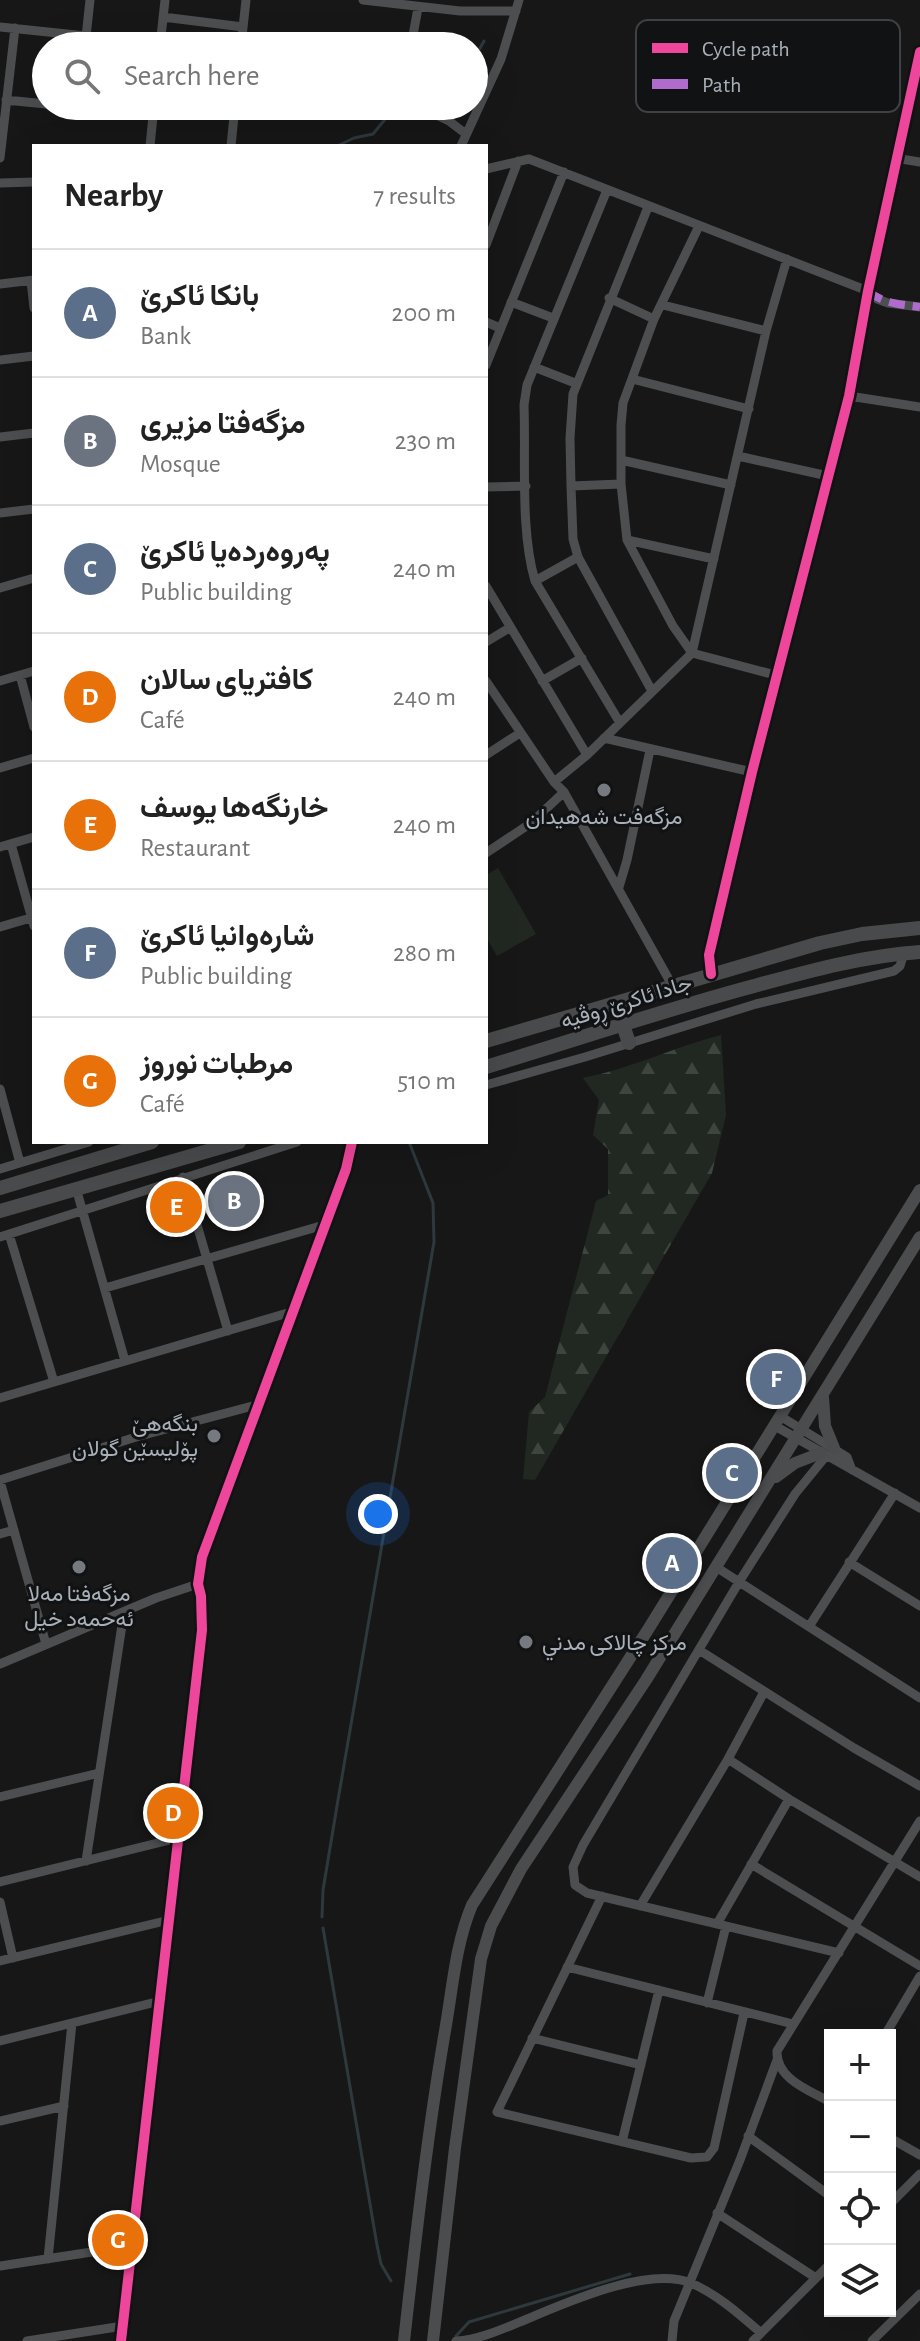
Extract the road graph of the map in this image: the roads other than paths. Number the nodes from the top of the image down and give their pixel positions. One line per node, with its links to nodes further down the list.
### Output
1 (90, 0): 13 (street)
2 (165, 0): 8 (street)
3 (246, 0): 10 (street)
4 (363, 0): 6 (street)
5 (519, 0): 7 (street)
6 (418, 8): 7 (street); 16 (street)
7 (516, 11): 18 (street)
8 (163, 17): 10 (street); 14 (street)
9 (0, 27): 11 (street)
10 (243, 27): 15 (street)
11 (15, 28): 12 (street); 19 (street)
12 (37, 32)
13 (87, 32)
14 (161, 32)
15 (242, 32)
16 (414, 32)
17 (920, 52): 30 (street)
18 (488, 87)
19 (6, 100): 20 (street); 29 (street)
20 (32, 103)
21 (153, 120): 26 (street)
22 (234, 120): 27 (street)
23 (447, 120): 25 (street)
24 (473, 120): 25 (street)
25 (466, 134): 28 (street)
26 (150, 144)
27 (231, 144)
28 (462, 144)
29 (0, 158)
30 (895, 158): 32 (street); 44 (street)
31 (518, 161): 33 (street); 34 (street); 40 (street)
32 (920, 162)
33 (488, 168)
34 (564, 172): 37 (street); 46 (street)
35 (32, 182): 36 (street)
36 (0, 183)
37 (607, 190): 38 (street); 49 (street)
38 (648, 207): 39 (street); 45 (street)
39 (699, 226): 41 (street); 47 (street)
40 (488, 240)
41 (787, 259): 44 (street); 53 (street)
42 (32, 280): 43 (street)
43 (0, 284)
44 (868, 291): 48 (street); 60 (street)
45 (609, 298): 50 (street); 59 (street)
46 (511, 302): 49 (street); 52 (street)
47 (663, 305): 50 (street); 53 (street)
48 (920, 307)
49 (553, 318): 57 (street)
50 (654, 319): 58 (street)
51 (488, 323): 52 (street)
52 (500, 328): 56 (street)
53 (766, 331): 62 (street)
54 (32, 356): 55 (street)
55 (0, 360)
56 (488, 360)
57 (534, 367): 59 (street); 70 (street)
58 (632, 379): 62 (street); 66 (street)
59 (575, 383): 71 (street)
60 (849, 396): 61 (street); 67 (street)
61 (920, 407)
62 (749, 409): 65 (street)
63 (32, 433): 64 (street)
64 (0, 437)
65 (738, 456): 67 (street); 69 (street)
66 (621, 460): 68 (street); 69 (street)
67 (828, 476): 88 (street)
68 (621, 484): 71 (street); 75 (street)
69 (731, 485): 77 (street)
70 (526, 486): 72 (street); 79 (street)
71 (571, 486): 76 (street)
72 (488, 487)
73 (32, 509): 74 (street)
74 (0, 513)
75 (627, 540): 77 (street); 84 (street)
76 (578, 557): 79 (street); 92 (street)
77 (714, 559): 84 (street)
78 (32, 579): 80 (street)
79 (535, 581): 85 (street)
80 (0, 588)
81 (488, 590): 82 (street)
82 (509, 628): 83 (street); 90 (street)
83 (488, 641)
84 (692, 653): 88 (street); 92 (street)
85 (582, 658): 90 (street); 94 (street)
86 (32, 672): 87 (street)
87 (20, 675): 89 (street); 93 (street)
88 (779, 676): 102 (street)
89 (0, 681)
90 (542, 681): 99 (street)
91 (488, 684): 95 (street)
92 (652, 691): 94 (street)
93 (32, 720)
94 (620, 723): 96 (street)
95 (520, 733): 98 (street); 103 (street)
96 (604, 738): 97 (street); 99 (street)
97 (650, 750): 102 (street); 109 (street)
98 (488, 754)
99 (587, 755): 103 (street)
100 (32, 759): 101 (street)
101 (0, 768)
102 (752, 772): 116 (street)
103 (554, 782): 104 (street)
104 (564, 792): 108 (street); 109 (street)
105 (32, 838): 106 (street)
106 (11, 844): 107 (street); 110 (street)
107 (0, 847)
108 (488, 852)
109 (619, 887): 117 (street)
110 (32, 917)
111 (32, 920): 112 (street)
112 (0, 927)
113 (920, 928): 116 (highway, جادا ئاکرێ ڕوڤیە)
114 (920, 952): 115 (highway, جادا ئاکرێ ڕوڤیە)
115 (904, 953): 118 (highway, جادا ئاکرێ ڕوڤیە); 120 (street)
116 (711, 974): 117 (highway, جادا ئاکرێ ڕوڤیە)
117 (672, 985): 119 (highway, جادا ئاکرێ ڕوڤیە)
118 (623, 1025): 120 (highway); 121 (highway, جادا ئاکرێ ڕوڤیە)
119 (488, 1040)
120 (629, 1043): 122 (street)
121 (488, 1066)
122 (488, 1084)
123 (0, 1089): 129 (street)
124 (82, 1144): 129 (street)
125 (145, 1144): 132 (highway)
126 (232, 1144): 133 (highway)
127 (290, 1144): 131 (street)
128 (352, 1144): 137 (street)
129 (20, 1163): 130 (street)
130 (0, 1169)
131 (183, 1177): 135 (street); 140 (street)
132 (0, 1188)
133 (76, 1188): 135 (street); 136 (highway)
134 (920, 1190): 149 (main road)
135 (82, 1209): 138 (street); 141 (street)
136 (0, 1211)
137 (324, 1225): 140 (street); 142 (street)
138 (4, 1235): 145 (street)
139 (920, 1237): 146 (main road)
140 (206, 1259): 141 (street); 143 (street)
141 (105, 1288): 144 (street)
142 (291, 1312): 143 (street); 148 (street)
143 (228, 1331): 144 (street)
144 (125, 1361): 145 (street)
145 (54, 1382): 147 (street)
146 (824, 1395): 150 (main road); 151 (main road)
147 (0, 1398)
148 (256, 1405): 152 (street); 161 (street)
149 (777, 1421): 150 (street); 168 (main road)
150 (799, 1434): 151 (street); 153 (main road)
151 (827, 1452): 153 (main road); 154 (street); 160 (street)
152 (0, 1480): 156 (street)
153 (767, 1485): 159 (main road)
154 (895, 1493): 155 (street); 158 (street)
155 (920, 1508)
156 (14, 1530): 157 (street); 165 (street)
157 (0, 1534)
158 (849, 1562): 162 (street); 164 (street)
159 (716, 1567): 160 (street); 169 (main road)
160 (739, 1582): 164 (street); 166 (street)
161 (198, 1584): 163 (street); 178 (street)
162 (920, 1606)
163 (124, 1612): 165 (street); 173 (street)
164 (810, 1625): 171 (street)
165 (46, 1644): 167 (street)
166 (699, 1650): 170 (street); 184 (street)
167 (0, 1664)
168 (624, 1668): 169 (main road); 229 (main road)
169 (646, 1680): 230 (main road)
170 (764, 1692): 172 (street); 174 (street)
171 (920, 1698)
172 (728, 1759): 176 (street); 186 (street)
173 (99, 1773): 175 (street); 179 (street)
174 (920, 1786)
175 (0, 1797)
176 (789, 1799): 180 (street); 181 (street)
177 (920, 1821): 180 (street)
178 (178, 1838): 179 (street); 187 (street)
179 (86, 1861): 183 (street)
180 (895, 1861): 182 (street); 189 (street)
181 (751, 1864): 188 (street); 189 (street)
182 (920, 1877)
183 (0, 1882)
184 (602, 1896): 186 (street); 194 (street)
185 (0, 1902): 191 (street)
186 (640, 1906): 188 (street)
187 (169, 1920): 191 (street); 197 (street)
188 (721, 1925): 190 (street); 198 (street)
189 (856, 1926): 190 (street); 193 (street)
190 (839, 1953): 201 (street)
191 (13, 1958): 192 (street)
192 (0, 1961)
193 (920, 1966)
194 (567, 1967): 196 (street); 203 (street)
195 (920, 1976): 202 (street)
196 (659, 1990): 198 (street); 206 (street)
197 (160, 2001): 200 (street); 218 (street)
198 (707, 2003): 199 (street)
199 (744, 2013): 201 (street); 212 (street)
200 (72, 2023): 204 (street); 208 (street)
201 (793, 2024): 205 (street)
202 (889, 2029)
203 (532, 2038): 206 (street); 212 (street)
204 (0, 2041)
205 (777, 2060): 207 (street); 210 (street)
206 (641, 2065): 212 (street)
207 (828, 2101)
208 (64, 2106): 209 (street); 219 (street)
209 (0, 2121)
210 (748, 2136): 215 (street); 217 (street)
211 (896, 2141): 213 (street)
212 (622, 2142)
213 (920, 2155)
214 (920, 2174): 216 (street)
215 (824, 2192)
216 (896, 2198)
217 (717, 2213): 222 (street); 223 (street)
218 (131, 2246): 219 (street); 225 (street)
219 (48, 2259): 220 (street)
220 (0, 2266)
221 (824, 2270): 222 (street)
222 (816, 2278): 226 (street)
223 (690, 2283): 226 (street); 232 (street); 233 (street)
224 (920, 2294): 235 (street)
225 (123, 2326): 227 (street); 228 (street)
226 (761, 2333): 234 (street)
227 (31, 2341)
228 (121, 2341)
229 (404, 2341)
230 (433, 2341): 231 (street)
231 (443, 2341)
232 (456, 2341)
233 (672, 2341)
234 (753, 2341)
235 (872, 2341)

